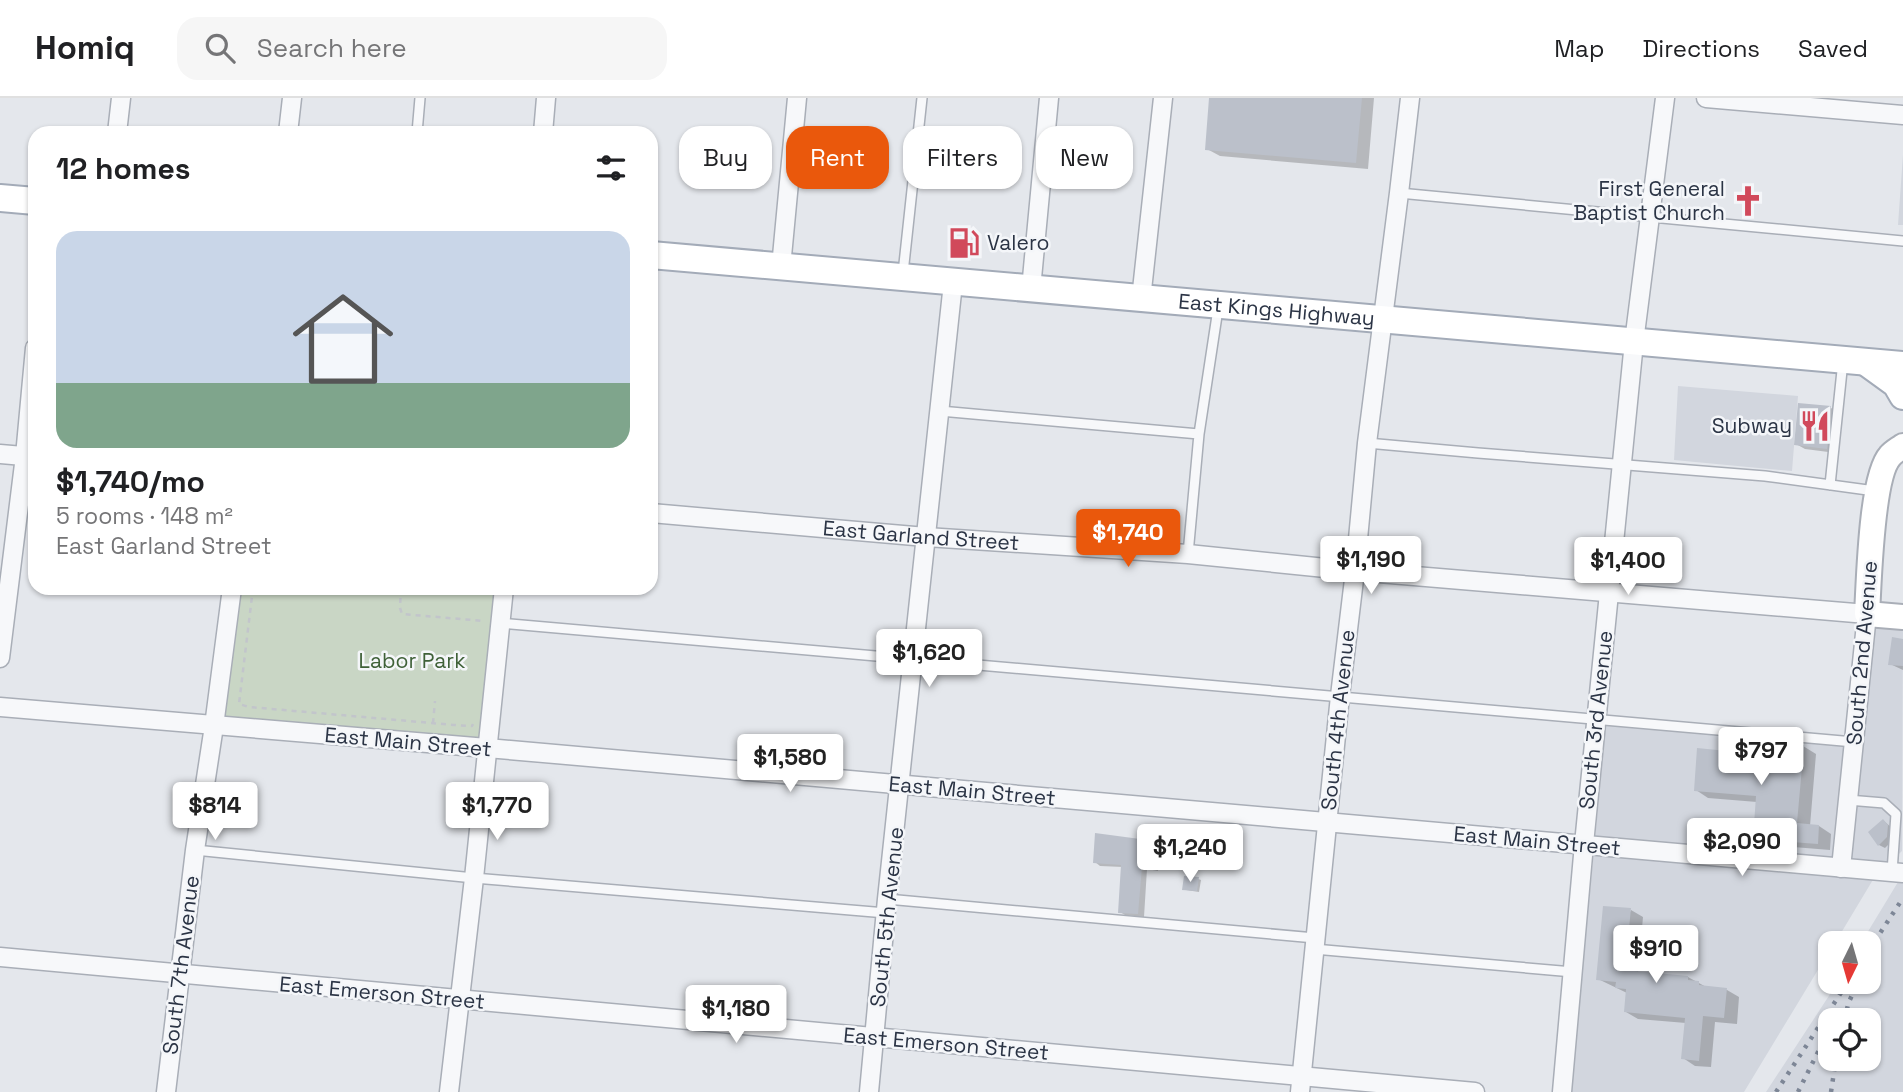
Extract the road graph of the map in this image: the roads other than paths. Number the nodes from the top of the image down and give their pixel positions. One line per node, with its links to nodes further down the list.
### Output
1 (121, 98): 13 (street)
2 (292, 98): 14 (street)
3 (420, 98): 15 (lane)
4 (546, 98): 16 (street)
5 (797, 98): 23 (street)
6 (922, 98): 24 (lane)
7 (1049, 98): 26 (street)
8 (1163, 98): 27 (street)
9 (1410, 98): 17 (street, South 4th Avenue)
10 (1665, 98): 20 (street, South 3rd Avenue)
11 (1706, 98): 12 (street)
12 (1903, 115)
13 (118, 126)
14 (289, 126)
15 (417, 126)
16 (544, 126)
17 (1399, 193): 20 (lane); 29 (street, South 4th Avenue)
18 (0, 198): 19 (main road)
19 (28, 200)
20 (1651, 217): 21 (lane); 30 (street, South 3rd Avenue)
21 (1903, 241)
22 (658, 257): 23 (main road, East Kings Highway)
23 (781, 267): 24 (main road, East Kings Highway)
24 (903, 278): 25 (main road, East Kings Highway)
25 (953, 282): 26 (main road, East Kings Highway); 34 (street, South 5th Avenue)
26 (1031, 289): 27 (main road, East Kings Highway)
27 (1141, 299): 28 (main road, East Kings Highway)
28 (1218, 305): 29 (main road, East Kings Highway); 35 (lane)
29 (1382, 319): 30 (main road, East Kings Highway); 36 (street, South 4th Avenue)
30 (1634, 342): 31 (main road, East Kings Highway); 40 (street, South 3rd Avenue)
31 (1854, 361): 32 (main road, East Kings Highway); 33 (main road); 42 (lane)
32 (1903, 365)
33 (1903, 396)
34 (940, 411): 35 (lane); 45 (street, South 5th Avenue)
35 (1199, 434): 46 (lane)
36 (1367, 443): 40 (lane); 47 (street, South 4th Avenue)
37 (1903, 446): 43 (main road, South 2nd Avenue)
38 (0, 454): 39 (street)
39 (28, 456)
40 (1623, 464): 42 (lane); 48 (street, South 3rd Avenue)
41 (28, 469): 54 (street)
42 (1830, 485): 43 (lane)
43 (1876, 492): 51 (main road, South 2nd Avenue)
44 (658, 514): 45 (street, East Garland Street)
45 (926, 537): 46 (street, East Garland Street); 55 (street, South 5th Avenue)
46 (1188, 554): 47 (street, East Garland Street)
47 (1355, 571): 48 (street, East Garland Street); 56 (street, South 4th Avenue)
48 (1609, 593): 51 (street, East Garland Street); 58 (street, South 3rd Avenue)
49 (231, 595): 59 (street, South 7th Avenue)
50 (502, 595): 53 (street)
51 (1867, 614): 52 (main road, East Garland Street); 60 (street, South 2nd Avenue)
52 (1903, 617)
53 (492, 622): 55 (lane); 61 (street)
54 (0, 658)
55 (913, 660): 56 (lane); 62 (street, South 5th Avenue)
56 (1340, 696): 58 (lane); 64 (street, South 4th Avenue)
57 (0, 708): 59 (street, East Main Street)
58 (1597, 720): 60 (lane); 65 (street, South 3rd Avenue)
59 (214, 726): 61 (street, East Main Street); 66 (street, South 7th Avenue)
60 (1854, 742): 63 (street, South 2nd Avenue)
61 (487, 748): 62 (street, East Main Street); 69 (street)
62 (900, 785): 64 (street, East Main Street); 70 (street, South 5th Avenue)
63 (1848, 800): 67 (street, South 2nd Avenue); 68 (lane)
64 (1326, 823): 65 (street, East Main Street); 71 (street, South 4th Avenue)
65 (1584, 844): 67 (street, East Main Street); 73 (street, South 3rd Avenue)
66 (195, 850): 69 (lane); 74 (street, South 7th Avenue)
67 (1841, 868): 68 (street, East Main Street)
68 (1898, 872)
69 (474, 878): 70 (lane); 75 (street)
70 (887, 906): 71 (lane); 76 (street, South 5th Avenue)
71 (1315, 944): 73 (lane); 77 (street, South 4th Avenue)
72 (0, 957): 74 (street, East Emerson Street)
73 (1573, 972): 82 (street, South 3rd Avenue)
74 (180, 975): 75 (street, East Emerson Street); 78 (street, South 7th Avenue)
75 (458, 1000): 76 (street, East Emerson Street); 79 (street)
76 (875, 1038): 77 (street, East Emerson Street); 80 (street, South 5th Avenue)
77 (1301, 1084): 81 (street, East Emerson Street)
78 (166, 1092)
79 (449, 1092)
80 (869, 1092)
81 (1475, 1092)
82 (1562, 1092)

